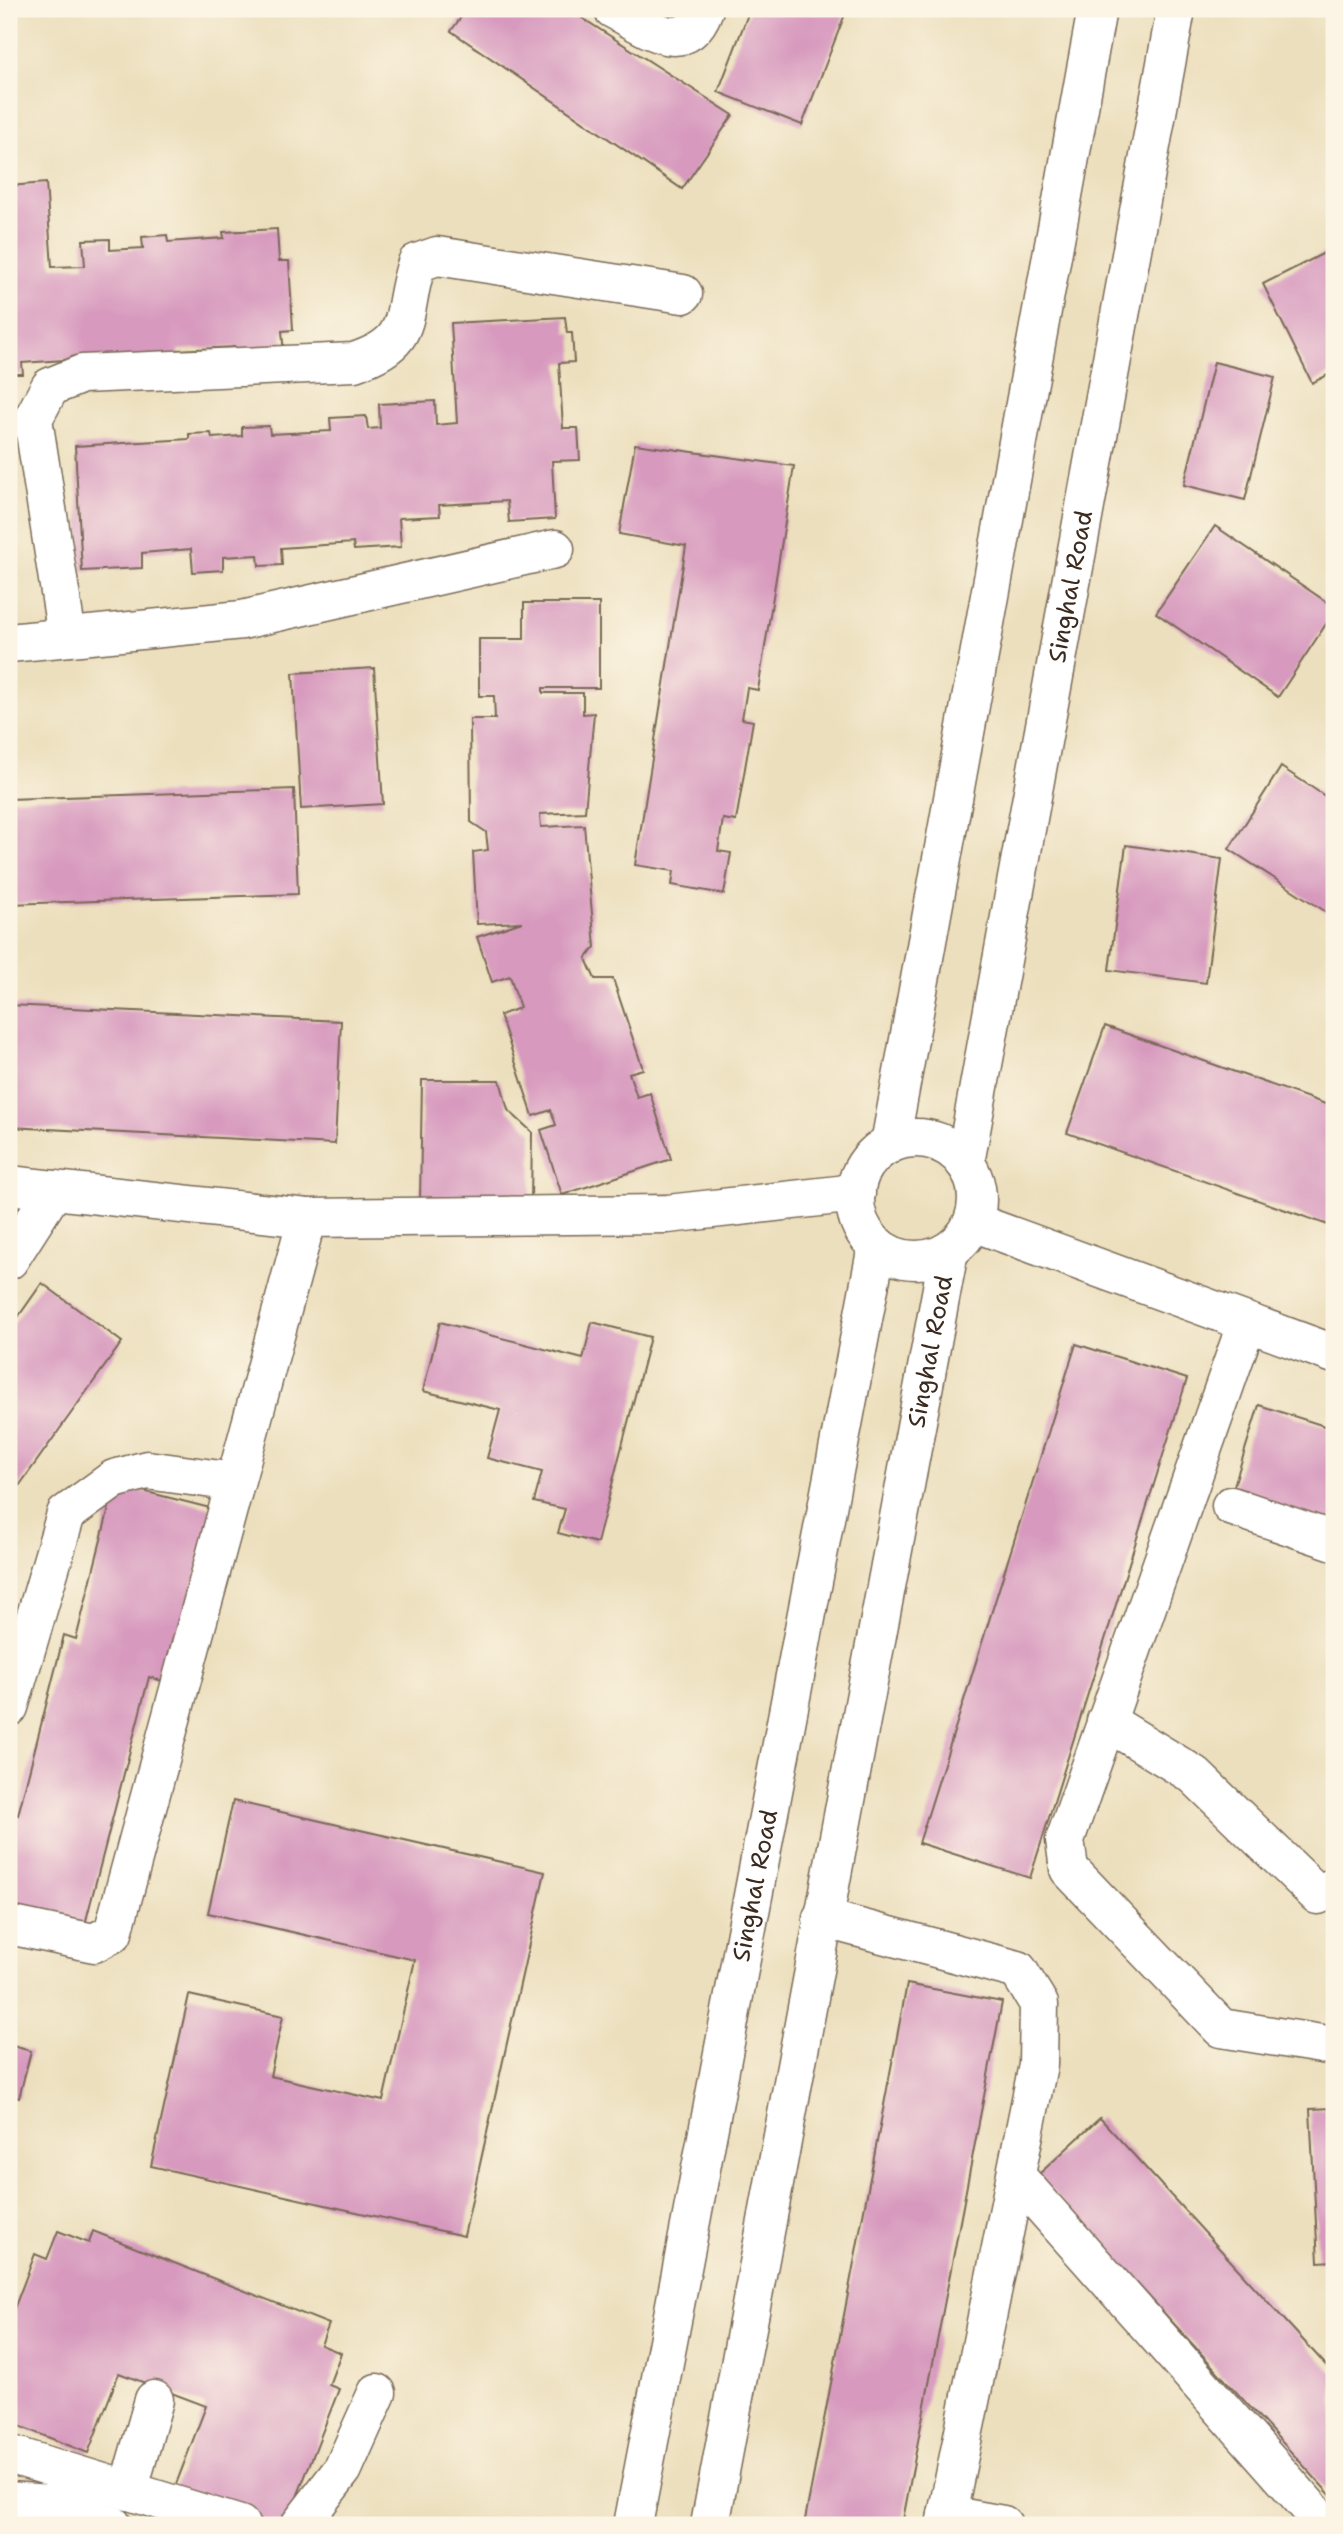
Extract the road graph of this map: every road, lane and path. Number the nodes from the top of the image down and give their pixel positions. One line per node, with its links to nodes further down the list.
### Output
1 (613, 9): 2 (street)
2 (704, 9)
3 (1097, 9): 9 (street)
4 (1177, 9): 10 (street, Singhal Road)
5 (683, 294): 7 (street)
6 (555, 549): 7 (street)
7 (67, 637): 8 (street)
8 (9, 643)
9 (890, 1144): 10 (street); 13 (street)
10 (965, 1163): 15 (street)
11 (9, 1185): 12 (street)
12 (54, 1190): 14 (street); 17 (street)
13 (856, 1194): 14 (street); 16 (street)
14 (307, 1218): 20 (street)
15 (961, 1237): 16 (street); 18 (street); 26 (street, Singhal Road)
16 (877, 1246): 39 (street, Singhal Road)
17 (9, 1260)
18 (1245, 1325): 19 (street); 24 (street)
19 (1334, 1354)
20 (235, 1482): 23 (street); 27 (street)
21 (1231, 1506): 22 (street)
22 (1334, 1541)
23 (9, 1707)
24 (1106, 1721): 25 (street); 28 (street)
25 (1334, 1887)
26 (822, 1918): 29 (street); 40 (street, Singhal Road)
27 (9, 1925)
28 (1334, 2046)
29 (1016, 2176): 35 (street); 42 (street)
30 (377, 2393): 38 (street)
31 (154, 2400): 33 (street)
32 (9, 2454): 33 (street)
33 (128, 2491): 37 (street)
34 (9, 2501): 36 (street)
35 (946, 2520): 41 (street)
36 (112, 2525)
37 (240, 2525)
38 (300, 2525)
39 (633, 2525)
40 (710, 2525)
41 (1003, 2525)
42 (1325, 2525)

